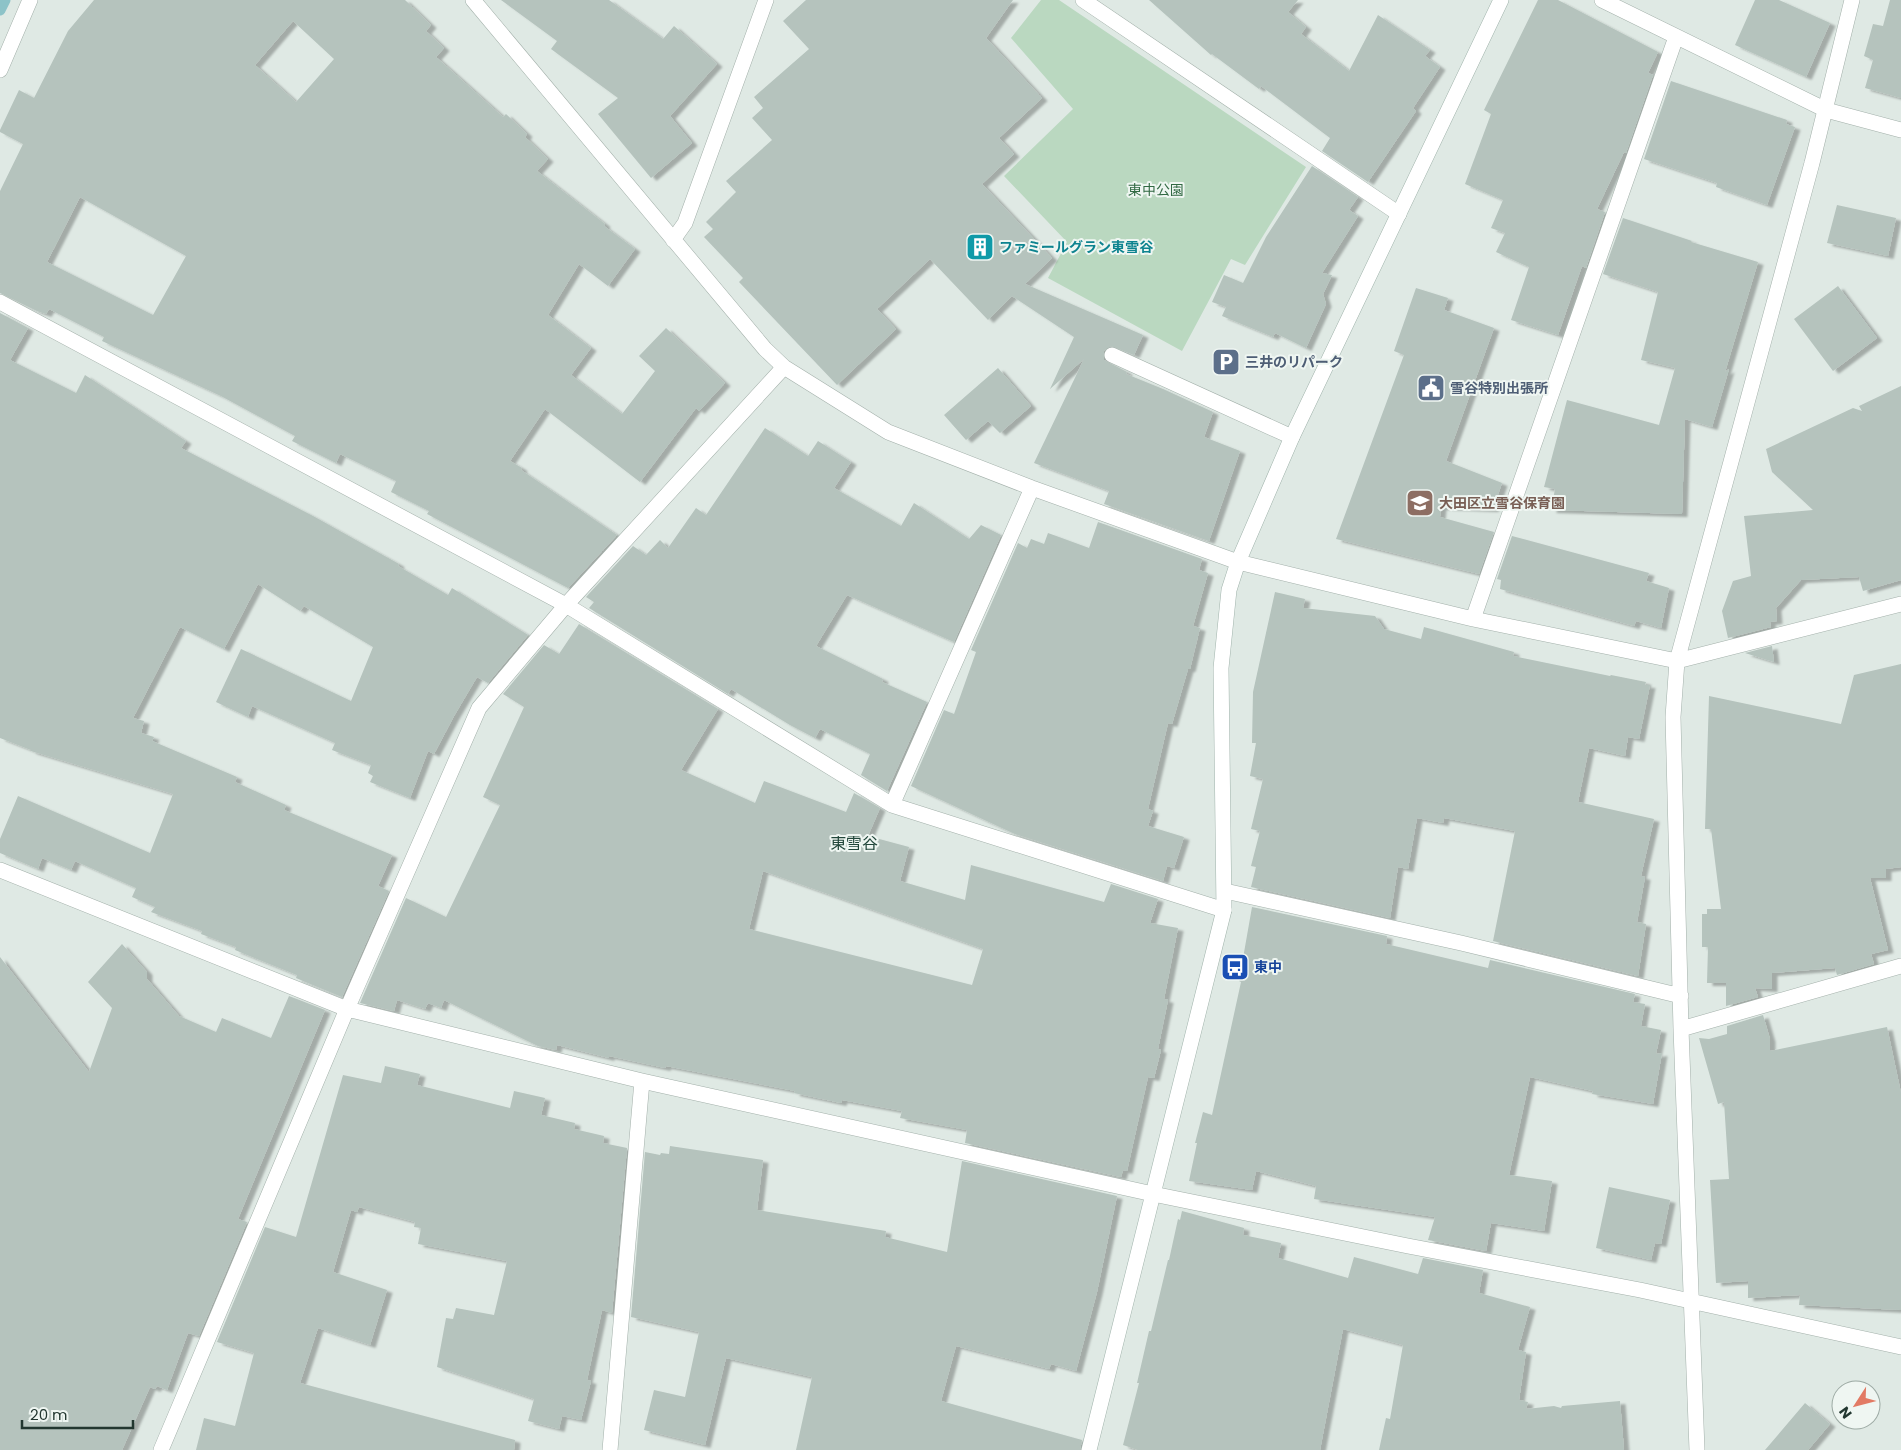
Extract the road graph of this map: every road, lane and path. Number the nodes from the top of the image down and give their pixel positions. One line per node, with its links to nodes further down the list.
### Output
1 (30, 0): 9 (street)
2 (473, 0): 13 (street)
3 (766, 0): 13 (street)
4 (1083, 0): 12 (street)
5 (1502, 0): 12 (street)
6 (1602, 0): 8 (street)
7 (1852, 0): 10 (street)
8 (1676, 37): 10 (street); 22 (street)
9 (0, 70)
10 (1826, 110): 11 (street); 23 (street)
11 (1901, 130)
12 (1399, 214): 17 (street)
13 (673, 240): 16 (street)
14 (0, 302): 21 (street)
15 (1112, 356): 17 (street)
16 (784, 367): 18 (street); 21 (street)
17 (1292, 437): 19 (street)
18 (1032, 488): 19 (street); 24 (street)
19 (1238, 562): 22 (street); 26 (street)
20 (1901, 604): 23 (street)
21 (566, 605): 24 (street); 30 (street)
22 (1473, 619): 23 (street)
23 (1677, 661): 29 (street)
24 (892, 805): 27 (street)
25 (0, 870): 30 (street)
26 (1225, 890): 27 (street); 29 (street)
27 (1224, 910): 33 (street)
28 (1901, 966): 31 (street)
29 (1681, 996): 31 (street)
30 (347, 1009): 32 (street); 36 (street)
31 (1681, 1029): 34 (street)
32 (642, 1081): 33 (street); 37 (street)
33 (1153, 1194): 34 (street); 38 (street)
34 (1692, 1302): 35 (street); 39 (street)
35 (1901, 1347)
36 (161, 1450)
37 (610, 1450)
38 (1089, 1450)
39 (1697, 1450)

